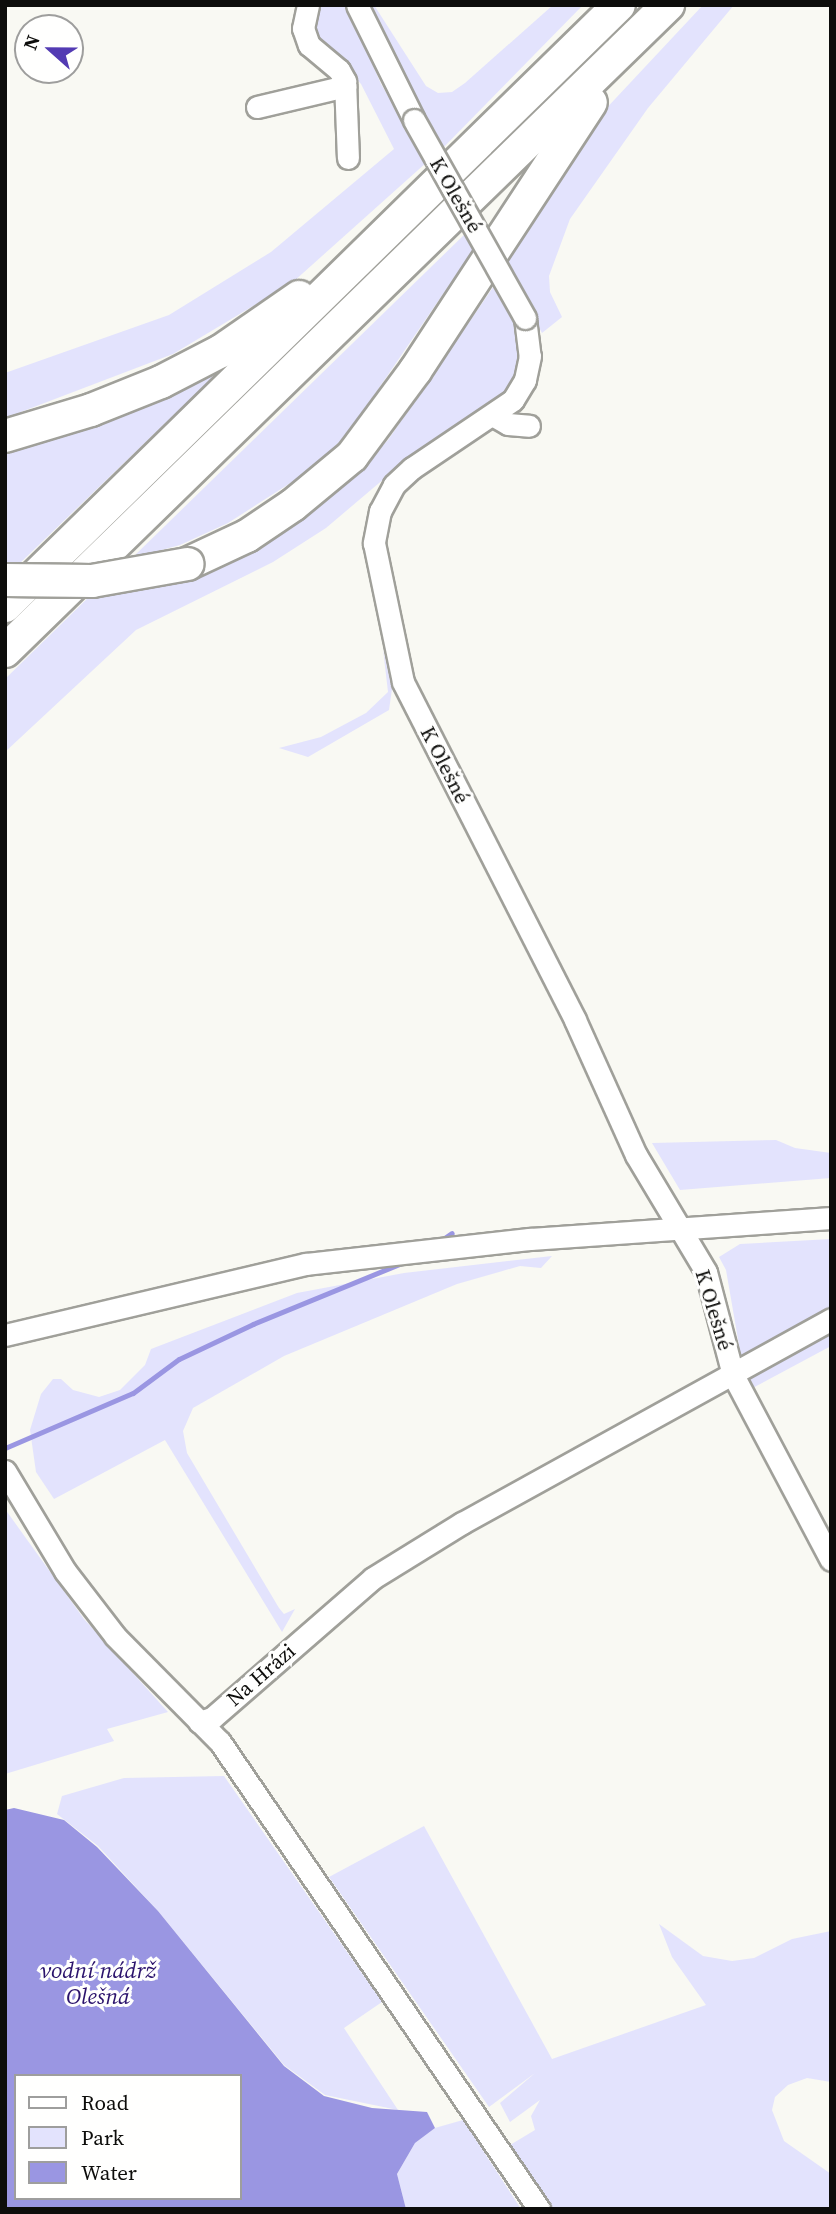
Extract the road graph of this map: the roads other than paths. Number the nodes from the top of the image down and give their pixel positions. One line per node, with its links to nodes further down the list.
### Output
1 (308, 5): 6 (street)
2 (357, 5): 10 (street, K Olešné, bridge)
3 (619, 5): 9 (highway)
4 (667, 5): 5 (highway)
5 (635, 37): 13 (highway, bridge); 15 (highway)
6 (346, 86): 7 (street); 8 (street)
7 (257, 107)
8 (348, 158)
9 (437, 186): 12 (highway); 14 (highway)
10 (494, 416): 11 (street); 17 (street, K Olešné)
11 (529, 426)
12 (5, 436)
13 (5, 580)
14 (5, 606)
15 (5, 651)
16 (831, 1218): 17 (street)
17 (681, 1231): 19 (street); 20 (street, K Olešné)
18 (831, 1320): 20 (street, Na Hrázi)
19 (5, 1335)
20 (733, 1376): 22 (street, K Olešné); 23 (street, Na Hrázi)
21 (5, 1471): 23 (street)
22 (831, 1560)
23 (199, 1722): 24 (street)
24 (539, 2209)

